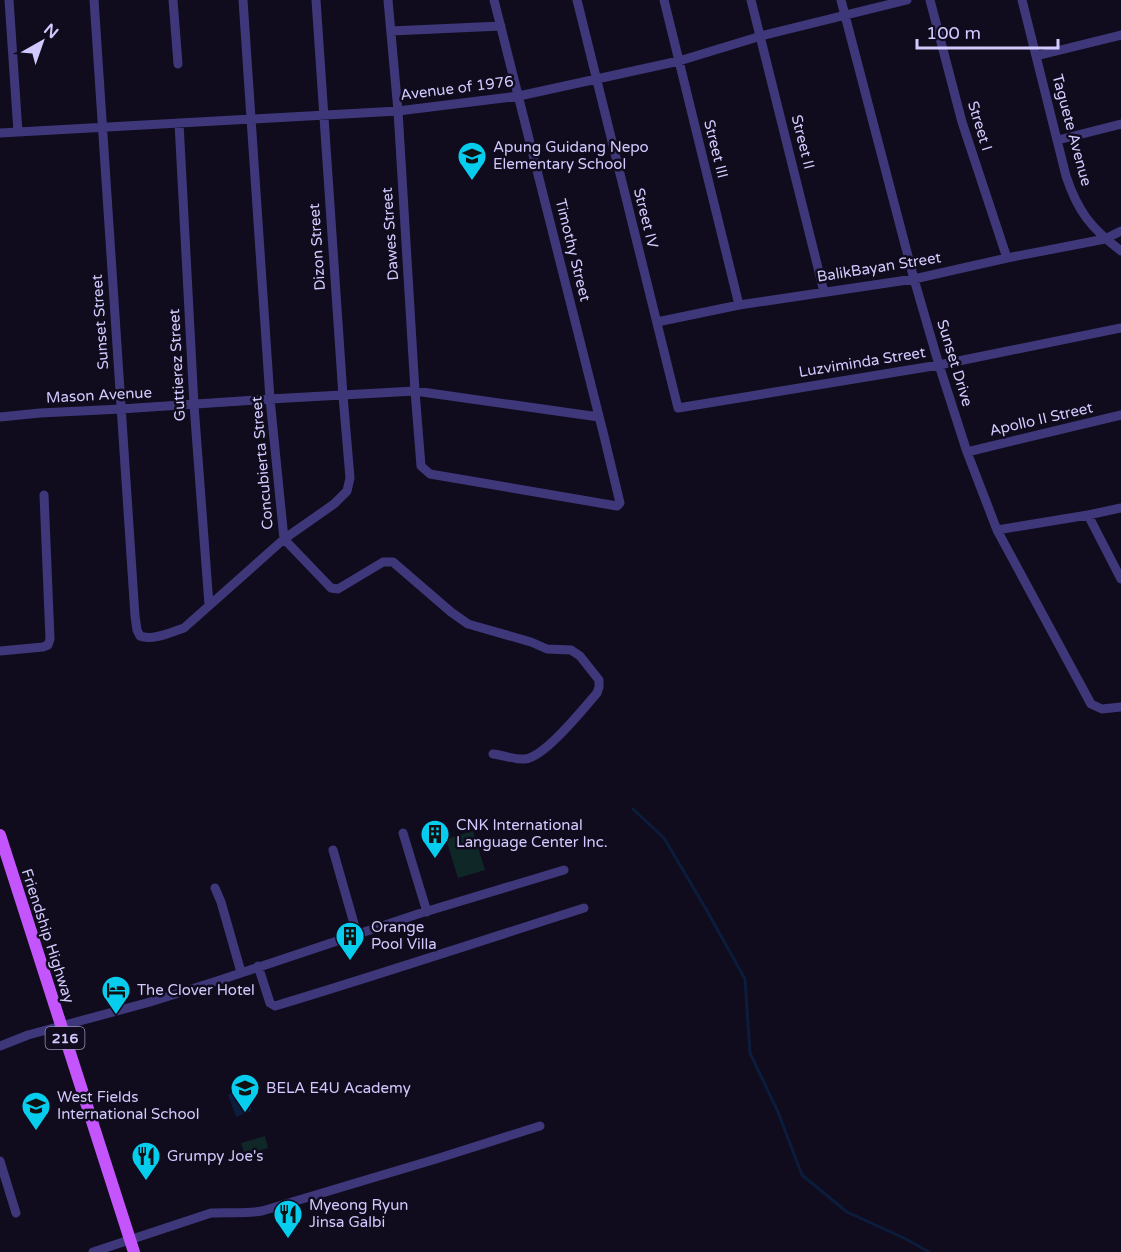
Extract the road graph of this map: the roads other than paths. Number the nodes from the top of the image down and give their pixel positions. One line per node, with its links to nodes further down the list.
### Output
1 (9, 0): 31 (street)
2 (93, 0): 30 (street, Sunset Street)
3 (173, 0): 22 (street)
4 (243, 0): 27 (street, Concubierta Street)
5 (316, 0): 26 (street, Dizon Street)
6 (388, 0): 17 (street, Dawes Street)
7 (494, 0): 16 (street, Timothy Street)
8 (577, 0): 23 (street, Street IV)
9 (664, 0): 21 (street, Street III)
10 (752, 0): 19 (street, Street II)
11 (841, 0): 15 (street, Sunset Drive)
12 (907, 0): 15 (street, Avenue of 1976)
13 (930, 0): 37 (street, Street I)
14 (1022, 0): 20 (street, Taguete Avenue)
15 (845, 15): 19 (street, Avenue of 1976); 38 (street, Sunset Drive)
16 (501, 26): 17 (street); 24 (street, Timothy Street)
17 (391, 31): 25 (street, Dawes Street)
18 (1121, 35): 20 (street)
19 (761, 36): 21 (street, Avenue of 1976); 39 (street, Street II)
20 (1036, 56): 33 (street, Taguete Avenue)
21 (679, 61): 23 (street, Avenue of 1976); 40 (street, Street III)
22 (178, 64)
23 (597, 79): 24 (street, Avenue of 1976); 41 (street, Street IV)
24 (519, 96): 25 (street, Avenue of 1976); 52 (street, Timothy Street)
25 (398, 111): 26 (street, Avenue of 1976); 44 (street, Dawes Street)
26 (323, 114): 27 (street, Avenue of 1976); 45 (street, Dizon Street)
27 (251, 118): 28 (street, Avenue of 1976); 46 (street, Concubierta Street)
28 (179, 123): 30 (street, Avenue of 1976); 47 (street, Guttierez Street)
29 (1121, 124): 33 (street)
30 (102, 126): 31 (street, Avenue of 1976); 49 (street, Sunset Street)
31 (18, 132): 32 (street, Avenue of 1976)
32 (0, 133)
33 (1058, 140): 35 (street, Taguete Avenue)
34 (1121, 231): 35 (street, BalikBayan Street)
35 (1105, 239): 36 (street, Taguete Avenue); 37 (street, BalikBayan Street)
36 (1121, 251)
37 (1007, 258): 38 (street, BalikBayan Street)
38 (914, 279): 39 (street, BalikBayan Street); 43 (street, Sunset Drive)
39 (824, 292): 40 (street, BalikBayan Street)
40 (739, 305): 41 (street, BalikBayan Street)
41 (657, 322): 48 (street, Street IV)
42 (1121, 328): 43 (street, Luzviminda Street)
43 (939, 365): 48 (street, Luzviminda Street); 53 (street, Sunset Drive)
44 (415, 391): 45 (street, Mason Avenue); 52 (street, Mason Avenue); 55 (street, Dawes Street)
45 (343, 396): 46 (street, Mason Avenue); 59 (street, Dizon Street)
46 (270, 399): 47 (street, Mason Avenue); 59 (street, Concubierta Street)
47 (194, 405): 49 (street, Mason Avenue); 61 (street, Guttierez Street)
48 (678, 408)
49 (121, 410): 51 (street, Mason Avenue); 61 (street, Sunset Street)
50 (1121, 415): 53 (street, Apollo II Street)
51 (0, 417)
52 (599, 417): 55 (street, Timothy Street)
53 (968, 452): 58 (street, Sunset Drive)
54 (44, 495): 62 (street)
55 (617, 506)
56 (1121, 508): 57 (street)
57 (1089, 515): 58 (street); 60 (street)
58 (998, 530): 63 (street, Sunset Drive)
59 (284, 539): 61 (street); 64 (street, Concubierta Street)
60 (1121, 579)
61 (209, 605)
62 (0, 651)
63 (1121, 707)
64 (493, 754)
65 (404, 832): 71 (street)
66 (0, 836): 75 (main road, Friendship Highway / 216)
67 (333, 850): 72 (street)
68 (564, 870): 71 (street)
69 (215, 888): 74 (street)
70 (584, 909): 73 (street)
71 (427, 912): 72 (street)
72 (357, 934): 73 (street)
73 (258, 966): 74 (street)
74 (242, 972): 75 (street)
75 (61, 1025): 76 (street); 80 (main road, Friendship Highway / 216)
76 (0, 1046)
77 (540, 1126): 80 (street)
78 (0, 1161): 79 (street)
79 (16, 1213)
80 (131, 1246): 81 (street)
81 (93, 1252)

